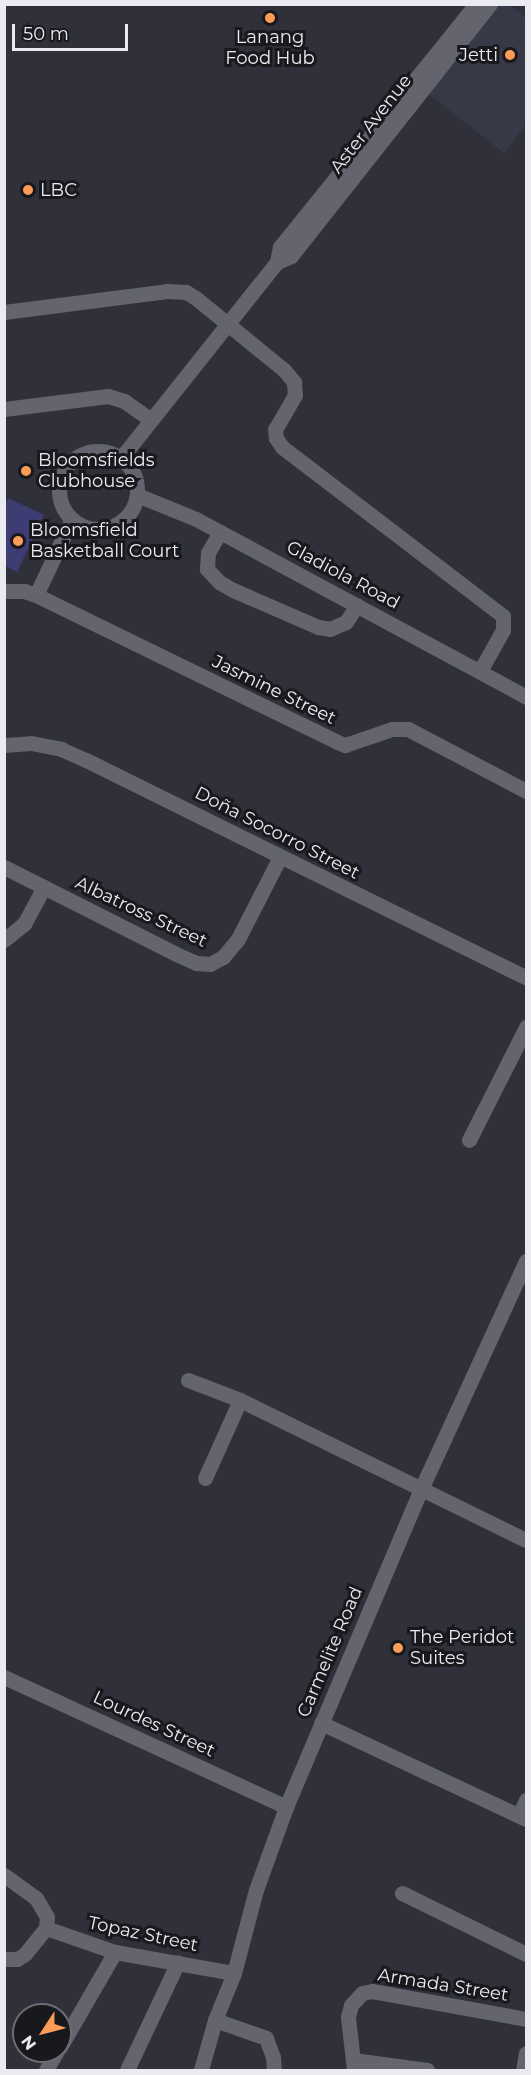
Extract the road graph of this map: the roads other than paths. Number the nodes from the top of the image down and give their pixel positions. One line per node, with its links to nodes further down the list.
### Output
1 (476, 4): 3 (street, Aster Avenue)
2 (490, 4): 3 (street, Aster Avenue)
3 (414, 92): 5 (street, Aster Avenue)
4 (4, 312): 5 (street)
5 (226, 323): 7 (street, Aster Avenue); 15 (street)
6 (4, 409): 7 (street)
7 (151, 420): 8 (street, Aster Avenue)
8 (121, 458): 9 (street); 10 (street)
9 (137, 495): 10 (street); 11 (street, Gladiola Road)
10 (72, 519): 13 (street)
11 (220, 532): 14 (street, Gladiola Road); 14 (street)
12 (4, 591): 13 (street, Jasmine Street)
13 (36, 595): 18 (street, Jasmine Street)
14 (357, 605): 15 (street, Gladiola Road)
15 (480, 671): 16 (street, Gladiola Road)
16 (526, 697)
17 (4, 745): 19 (street, Doña Socorro Street)
18 (526, 791)
19 (280, 857): 21 (street, Albatross Street); 23 (street, Doña Socorro Street)
20 (4, 867): 21 (street, Albatross Street)
21 (44, 887): 22 (street)
22 (4, 940)
23 (526, 977)
24 (526, 1027): 25 (street)
25 (469, 1140)
26 (526, 1261): 30 (street, Carmelite Road)
27 (188, 1380): 28 (street)
28 (240, 1400): 29 (street); 30 (street)
29 (205, 1478)
30 (422, 1487): 31 (street); 33 (street, Carmelite Road)
31 (526, 1540)
32 (4, 1677): 35 (street, Lourdes Street)
33 (321, 1723): 35 (street, Carmelite Road); 36 (street)
34 (526, 1800): 36 (street)
35 (286, 1808): 44 (street, Carmelite Road)
36 (523, 1817)
37 (4, 1875): 39 (street)
38 (402, 1893): 41 (street)
39 (46, 1928): 40 (street, Topaz Street); 42 (street)
40 (116, 1952): 43 (street, Topaz Street); 47 (street)
41 (526, 1954)
42 (4, 1959)
43 (178, 1962): 44 (street, Topaz Street); 50 (street)
44 (234, 1973): 46 (street, Carmelite Road)
45 (526, 2019): 49 (street, Armada Street)
46 (215, 2020): 51 (street, Carmelite Road); 52 (street)
47 (72, 2027)
48 (526, 2053): 54 (street)
49 (353, 2065): 53 (street)
50 (126, 2070)
51 (201, 2070)
52 (274, 2070)
53 (427, 2070)
54 (523, 2070)

